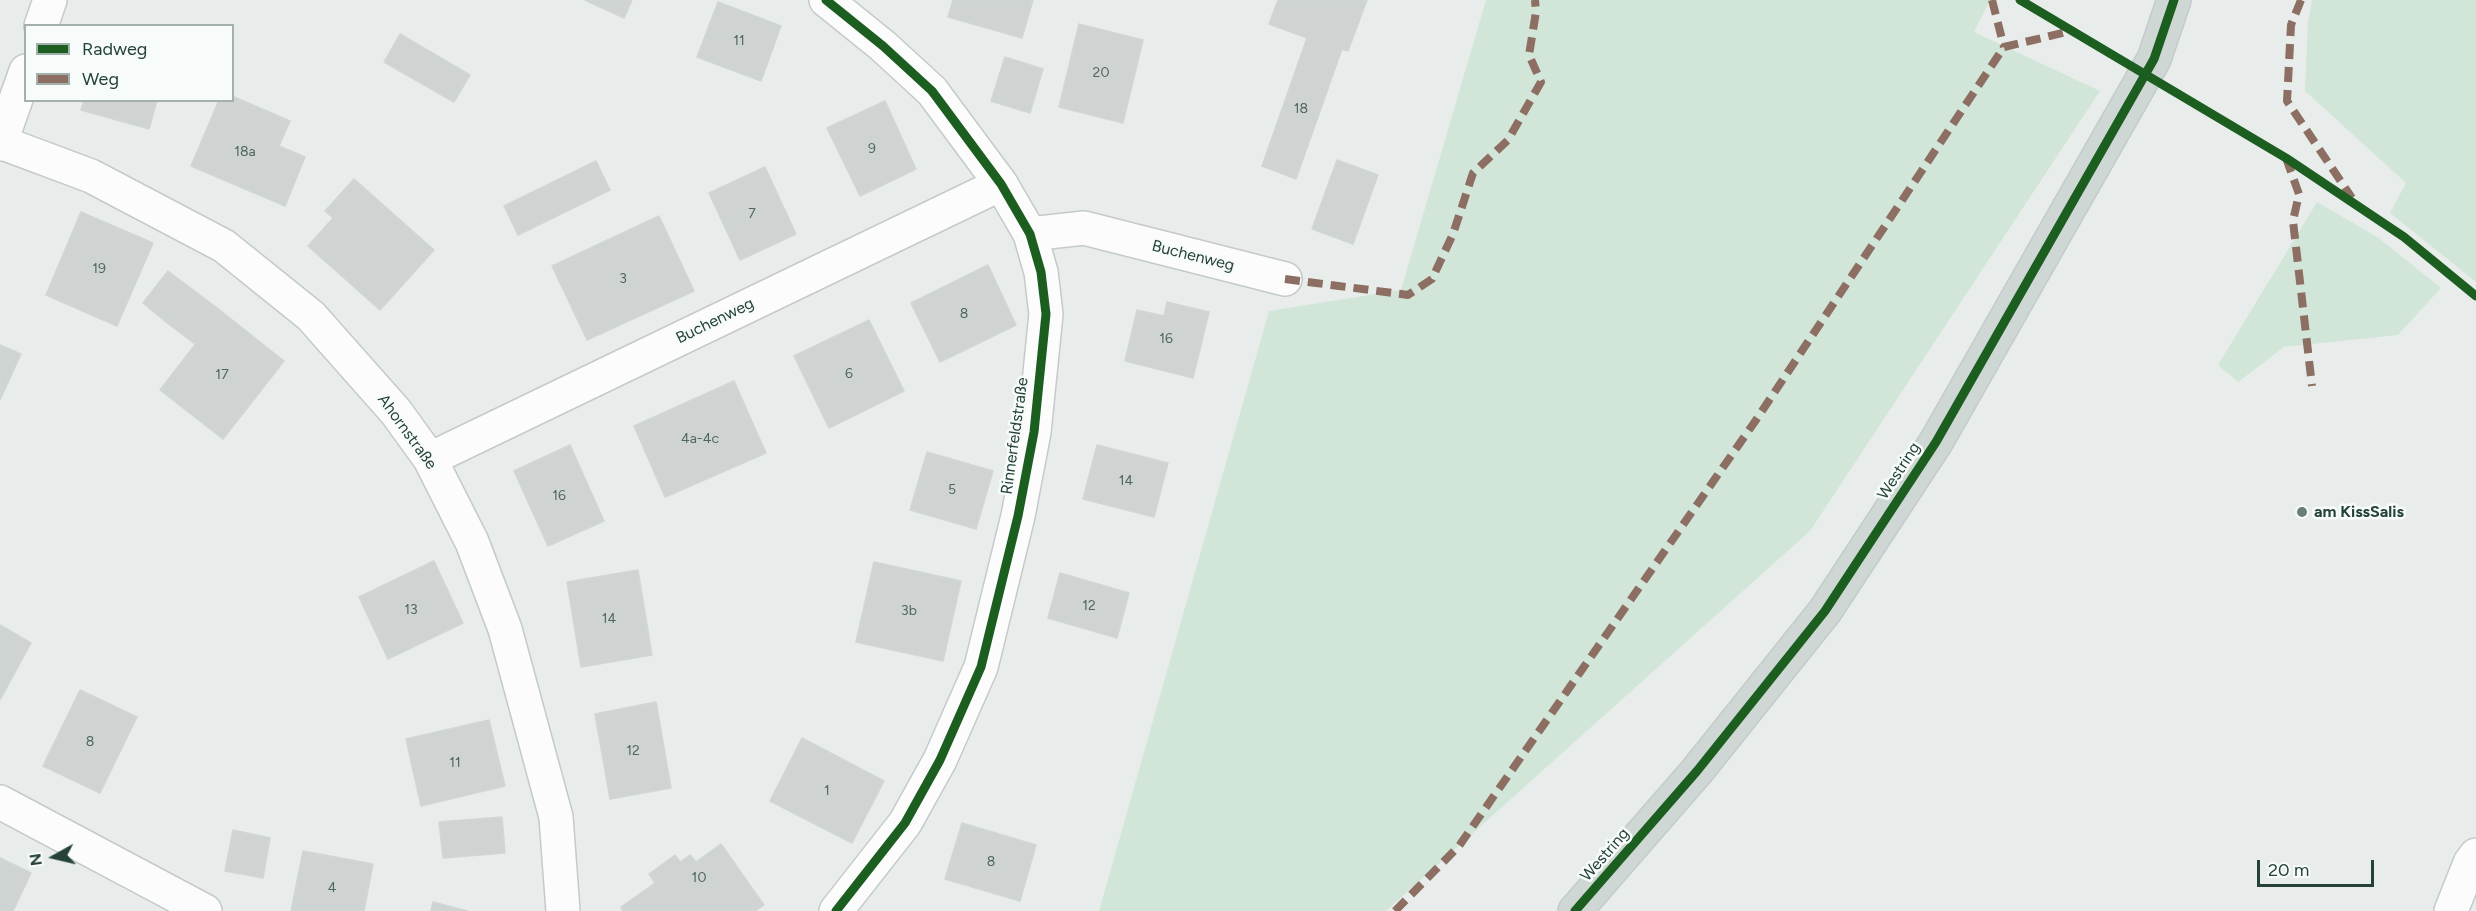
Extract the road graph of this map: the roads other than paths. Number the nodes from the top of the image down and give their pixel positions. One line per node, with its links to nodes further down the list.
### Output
1 (50, 0): 4 (street)
2 (826, 0): 7 (street, Rinnerfeldstraße)
3 (2175, 0): 16 (main road, Westring)
4 (42, 24)
5 (24, 77): 6 (street)
6 (0, 143): 10 (street, Ahornstraße)
7 (1001, 184): 8 (street, Rinnerfeldstraße); 10 (street, Buchenweg)
8 (1030, 234): 9 (street, Buchenweg); 15 (street, Rinnerfeldstraße)
9 (1285, 279)
10 (430, 459): 14 (street, Ahornstraße)
11 (0, 802): 13 (street)
12 (2476, 855): 17 (street)
13 (205, 911)
14 (563, 911)
15 (836, 911)
16 (1575, 911)
17 (2451, 911)

